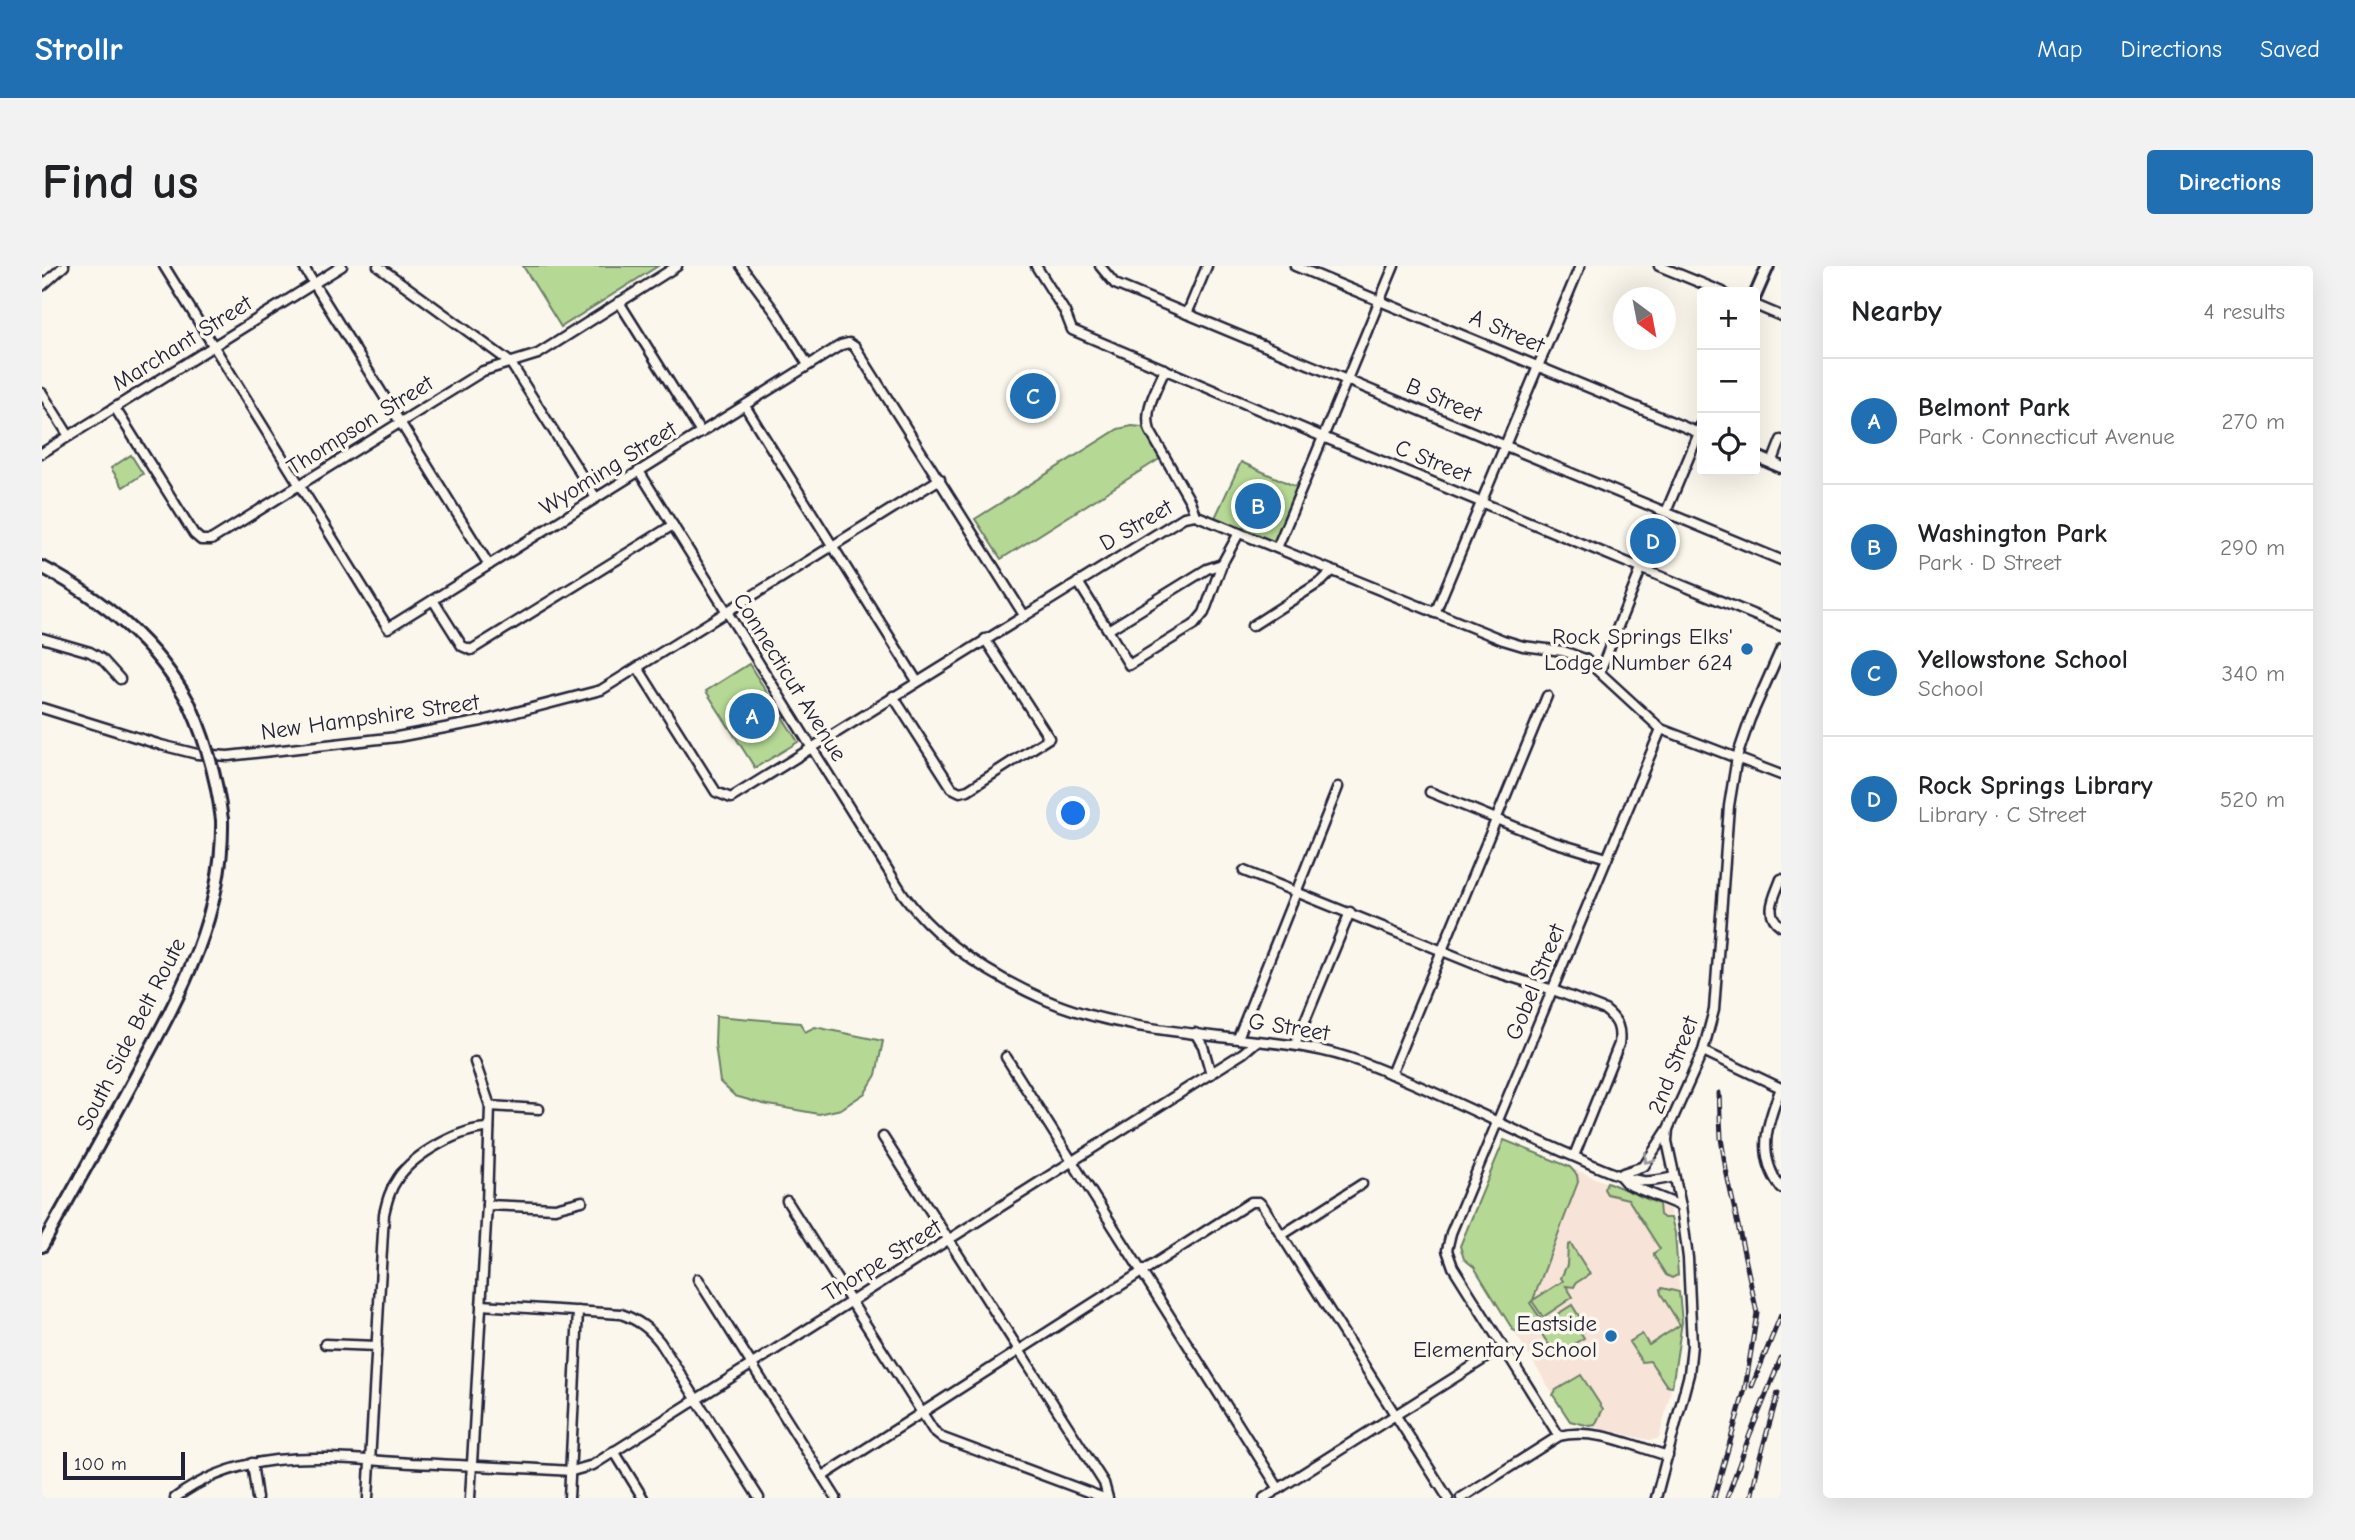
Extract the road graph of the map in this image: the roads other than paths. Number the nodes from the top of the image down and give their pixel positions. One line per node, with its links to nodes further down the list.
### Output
1 (64, 266): 17 (street)
2 (164, 266): 25 (street)
3 (303, 266): 16 (street)
4 (342, 266): 16 (street, Marchant Street)
5 (377, 266): 26 (street)
6 (677, 266): 21 (street, Thompson Street)
7 (741, 266): 27 (street)
8 (1036, 266): 29 (street, C Street)
9 (1100, 266): 23 (street, B Street)
10 (1207, 266): 23 (street)
11 (1295, 266): 20 (street, A Street)
12 (1394, 266): 20 (street)
13 (1580, 266): 28 (street)
14 (1659, 266): 18 (street)
15 (1768, 266): 19 (main road)
16 (314, 284): 25 (street, Marchant Street); 34 (street)
17 (42, 286)
18 (1711, 287)
19 (1759, 287)
20 (1379, 300): 28 (street, A Street); 30 (street)
21 (619, 302): 26 (street, Thompson Street); 36 (street)
22 (1760, 307): 24 (street)
23 (1188, 314): 30 (street, B Street)
24 (1781, 316)
25 (214, 346): 33 (street, Marchant Street); 46 (street)
26 (510, 362): 34 (street, Thompson Street); 47 (street)
27 (808, 365): 32 (street, Wyoming Street); 45 (street, Wyoming Street)
28 (1538, 367): 35 (street, A Street); 41 (street)
29 (1165, 369): 38 (street, C Street); 50 (street)
30 (1346, 380): 38 (street); 41 (street, B Street)
31 (42, 393): 37 (street)
32 (745, 406): 36 (street, Wyoming Street); 53 (street)
33 (115, 408): 37 (street, Marchant Street); 46 (street, Thompson Street)
34 (400, 422): 46 (street, Thompson Street); 57 (street)
35 (1697, 428)
36 (701, 433): 44 (street, Wyoming Street)
37 (69, 436): 42 (street, Marchant Street)
38 (1323, 437): 48 (street, C Street); 54 (street)
39 (1697, 439): 49 (street)
40 (1781, 440): 43 (street)
41 (1505, 446): 48 (street); 49 (street, B Street)
42 (42, 453)
43 (1776, 465)
44 (639, 471): 47 (street, Wyoming Street); 51 (street, Connecticut Avenue)
45 (940, 479): 53 (street, New Hampshire Street); 65 (street)
46 (300, 484): 62 (street, Wyoming Street)
47 (596, 498): 57 (street, Wyoming Street)
48 (1482, 501): 59 (street, C Street); 64 (street)
49 (1665, 512): 55 (street, B Street)
50 (1195, 515): 52 (street, D Street); 61 (street, D Street)
51 (673, 525): 62 (street); 63 (street, Connecticut Avenue)
52 (1239, 533): 54 (street, D Street); 56 (street)
53 (833, 546): 63 (street, New Hampshire Street); 75 (street)
54 (1277, 548): 60 (street, D Street)
55 (1781, 560)
56 (1222, 564): 68 (street); 68 (street)
57 (489, 565): 62 (street, Wyoming Street)
58 (42, 566): 123 (main road, South Side Belt Route, bridge)
59 (1642, 567): 67 (street, C Street); 73 (street)
60 (1332, 571): 64 (street, D Street); 66 (street)
61 (1078, 582): 65 (street, D Street); 68 (street)
62 (433, 600)
63 (727, 612): 72 (street, New Hampshire Street); 80 (street, Connecticut Avenue)
64 (1435, 613): 73 (street, D Street)
65 (1024, 615): 70 (street, D Street)
66 (1252, 626)
67 (1781, 626)
68 (1108, 630)
69 (42, 638): 74 (street)
70 (985, 639): 75 (street, D Street); 76 (street)
71 (1781, 649): 81 (street, 2nd Street)
72 (638, 668): 78 (street, New Hampshire Street); 80 (street, D Street)
73 (1600, 671): 79 (street, D Street)
74 (120, 679)
75 (917, 681): 76 (street, D Street)
76 (893, 696): 80 (street, D Street)
77 (1547, 696): 85 (street)
78 (42, 708)
79 (1661, 729): 81 (street, D Street); 86 (street, Gobel Street)
80 (811, 747): 90 (street, Connecticut Avenue)
81 (1737, 757): 82 (street, D Street); 99 (street, 2nd Street)
82 (1781, 775)
83 (1338, 787): 89 (street)
84 (1430, 792): 85 (street)
85 (1497, 820): 86 (street); 93 (street)
86 (1607, 858): 94 (street, Gobel Street)
87 (1244, 871): 89 (street)
88 (1781, 879): 92 (street)
89 (1297, 891): 91 (street); 96 (street)
90 (909, 902): 95 (street, G Street)
91 (1350, 912): 93 (street); 98 (street)
92 (1781, 926)
93 (1442, 951): 94 (street); 103 (street)
94 (1553, 990): 107 (street, Gobel Street); 111 (street)
95 (1195, 1032): 96 (street, G Street); 102 (street)
96 (1238, 1038): 97 (street, G Street)
97 (1258, 1041): 98 (street, G Street); 102 (street, Thorpe Street)
98 (1295, 1045): 103 (street, G Street)
99 (1703, 1051): 104 (street); 109 (street, 2nd Street)
100 (1006, 1057): 112 (street)
101 (475, 1062): 105 (street)
102 (1211, 1074): 112 (street, Thorpe Street)
103 (1391, 1074): 107 (street, G Street)
104 (1781, 1088): 116 (street)
105 (490, 1106): 106 (street); 108 (street)
106 (539, 1109)
107 (1497, 1124): 111 (street, G Street); 131 (street, Gobel Street)
108 (489, 1128): 119 (street); 130 (street)
109 (1668, 1129): 113 (street, one-way to 113); 114 (street, 2nd Street)
110 (883, 1137): 122 (street)
111 (1574, 1156): 113 (street, G Street)
112 (1073, 1162): 122 (street, Thorpe Street); 124 (street)
113 (1618, 1174): 114 (street, G Street); 120 (street)
114 (1674, 1177): 120 (street, 2nd Street)
115 (1362, 1184): 121 (street)
116 (1781, 1188)
117 (582, 1201): 119 (street)
118 (787, 1201): 126 (street)
119 (487, 1205): 127 (street)
120 (1681, 1206): 139 (street, 2nd Street)
121 (1282, 1235): 124 (street); 136 (street)
122 (950, 1240): 126 (street, Thorpe Street); 132 (street)
123 (42, 1246)
124 (1143, 1272): 132 (street); 145 (street)
125 (698, 1279): 133 (street)
126 (851, 1303): 133 (street, Thorpe Street); 135 (street)
127 (481, 1305): 128 (street); 142 (street)
128 (578, 1311): 134 (street); 143 (street)
129 (325, 1343): 130 (street)
130 (377, 1346): 140 (street)
131 (1503, 1347): 136 (street); 137 (street)
132 (1019, 1350): 135 (street); 154 (street)
133 (753, 1363): 134 (street, Thorpe Street); 144 (street)
134 (696, 1399): 138 (street, Thorpe Street); 152 (street)
135 (921, 1412): 144 (street); 154 (street)
136 (1395, 1415): 145 (street); 156 (street)
137 (1559, 1436): 139 (street); 157 (street)
138 (614, 1451): 143 (street, Thorpe Street); 151 (street)
139 (1668, 1456): 158 (street, 2nd Street)
140 (370, 1460): 141 (street); 142 (street); 148 (street)
141 (252, 1463): 146 (street); 147 (street)
142 (471, 1466): 143 (street); 149 (street)
143 (572, 1471): 150 (street)
144 (823, 1476): 153 (street)
145 (1279, 1489): 155 (street)
146 (175, 1498)
147 (257, 1498)
148 (368, 1498)
149 (470, 1498)
150 (569, 1498)
151 (643, 1498)
152 (759, 1498)
153 (836, 1498)
154 (1106, 1498)
155 (1264, 1498)
156 (1448, 1498)
157 (1461, 1498)
158 (1656, 1498)

